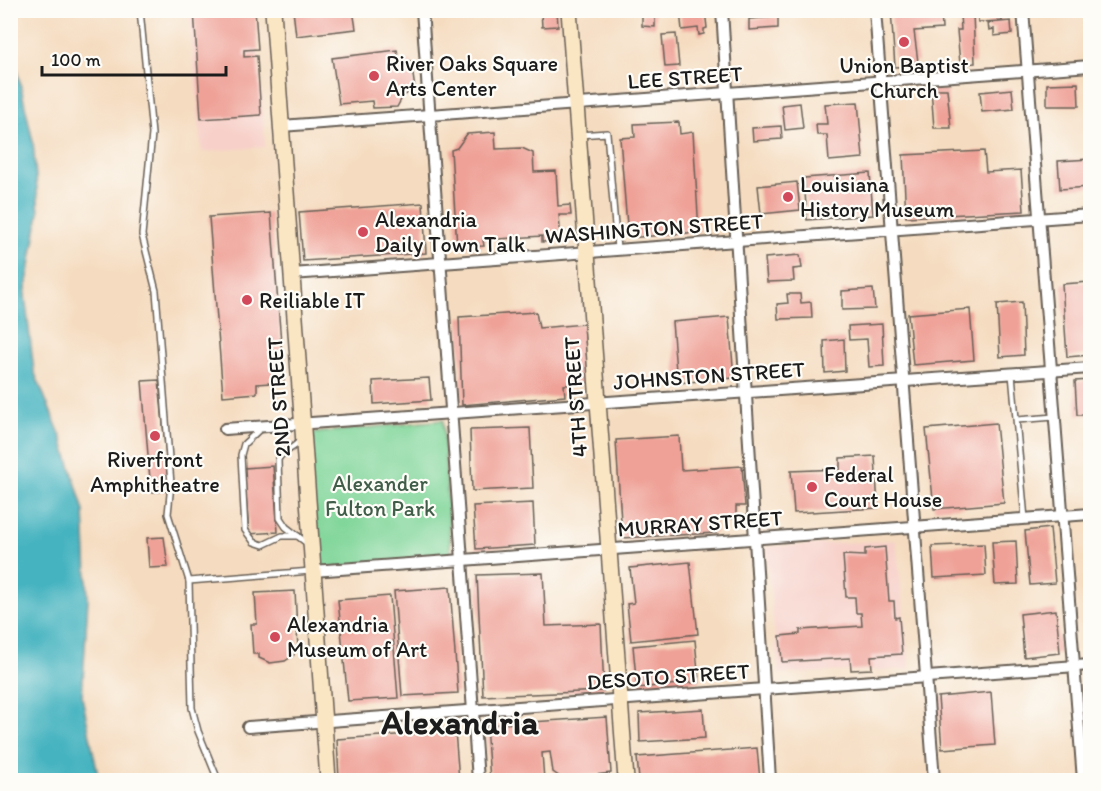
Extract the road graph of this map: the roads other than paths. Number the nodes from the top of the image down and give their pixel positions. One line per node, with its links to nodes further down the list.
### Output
1 (140, 10): 46 (lane)
2 (273, 10): 14 (main road, 2ND STREET)
3 (422, 10): 13 (street)
4 (568, 10): 12 (main road, 4TH STREET)
5 (722, 10): 11 (street)
6 (875, 10): 10 (street)
7 (1023, 10): 9 (street)
8 (1090, 66): 9 (street, LEE STREET)
9 (1028, 72): 10 (street, LEE STREET); 17 (street)
10 (881, 84): 11 (street, LEE STREET); 18 (street)
11 (727, 93): 12 (street, LEE STREET); 19 (street)
12 (576, 103): 13 (street, LEE STREET); 15 (main road, 4TH STREET)
13 (429, 115): 14 (street, LEE STREET); 22 (street)
14 (281, 126): 23 (main road, 2ND STREET)
15 (578, 135): 20 (lane); 21 (main road, 4TH STREET)
16 (1090, 215): 17 (street, WASHINGTON STREET)
17 (1039, 219): 18 (street, WASHINGTON STREET); 25 (street)
18 (892, 230): 19 (street, WASHINGTON STREET); 27 (street)
19 (736, 241): 20 (street, WASHINGTON STREET); 28 (street)
20 (617, 249): 21 (street, WASHINGTON STREET)
21 (586, 252): 22 (street, WASHINGTON STREET); 29 (main road, 4TH STREET)
22 (440, 263): 23 (street, WASHINGTON STREET); 30 (street)
23 (292, 274): 33 (main road, 2ND STREET)
24 (1090, 368): 25 (street, JOHNSTON STREET)
25 (1051, 371): 26 (street, JOHNSTON STREET); 31 (street)
26 (1012, 374): 27 (street, JOHNSTON STREET); 32 (lane)
27 (903, 381): 28 (street, JOHNSTON STREET); 39 (street)
28 (746, 392): 29 (street, JOHNSTON STREET); 41 (street)
29 (598, 403): 30 (street, JOHNSTON STREET); 43 (main road, 4TH STREET)
30 (451, 413): 33 (street, JOHNSTON STREET); 44 (street)
31 (1055, 417): 32 (lane); 37 (street)
32 (1017, 420): 38 (lane)
33 (302, 423): 34 (street, JOHNSTON STREET); 40 (lane); 42 (main road, 2ND STREET)
34 (266, 426): 35 (street, JOHNSTON STREET); 40 (lane)
35 (225, 429)
36 (1090, 514): 37 (street, MURRAY STREET)
37 (1063, 516): 38 (street, MURRAY STREET); 48 (street)
38 (1025, 519): 39 (street, MURRAY STREET)
39 (914, 527): 41 (street, MURRAY STREET); 49 (street)
40 (298, 536): 42 (lane)
41 (755, 539): 43 (street, MURRAY STREET); 50 (street)
42 (311, 546): 45 (main road, 2ND STREET)
43 (609, 549): 44 (street, MURRAY STREET); 51 (main road, 4TH STREET)
44 (462, 560): 45 (street, MURRAY STREET); 52 (street)
45 (313, 571): 46 (lane); 53 (main road, 2ND STREET)
46 (189, 581): 55 (lane)
47 (1090, 665): 48 (street, DESOTO STREET)
48 (1074, 666): 49 (street, DESOTO STREET); 61 (street)
49 (926, 676): 50 (street, DESOTO STREET); 60 (street)
50 (764, 688): 51 (street, DESOTO STREET); 59 (street)
51 (620, 699): 52 (street, DESOTO STREET); 58 (main road, 4TH STREET)
52 (473, 710): 53 (street, DESOTO STREET); 57 (street)
53 (324, 721): 54 (street, DESOTO STREET); 56 (main road, 2ND STREET)
54 (248, 727)
55 (218, 780)
56 (328, 780)
57 (478, 780)
58 (626, 780)
59 (770, 780)
60 (933, 780)
61 (1083, 780)

